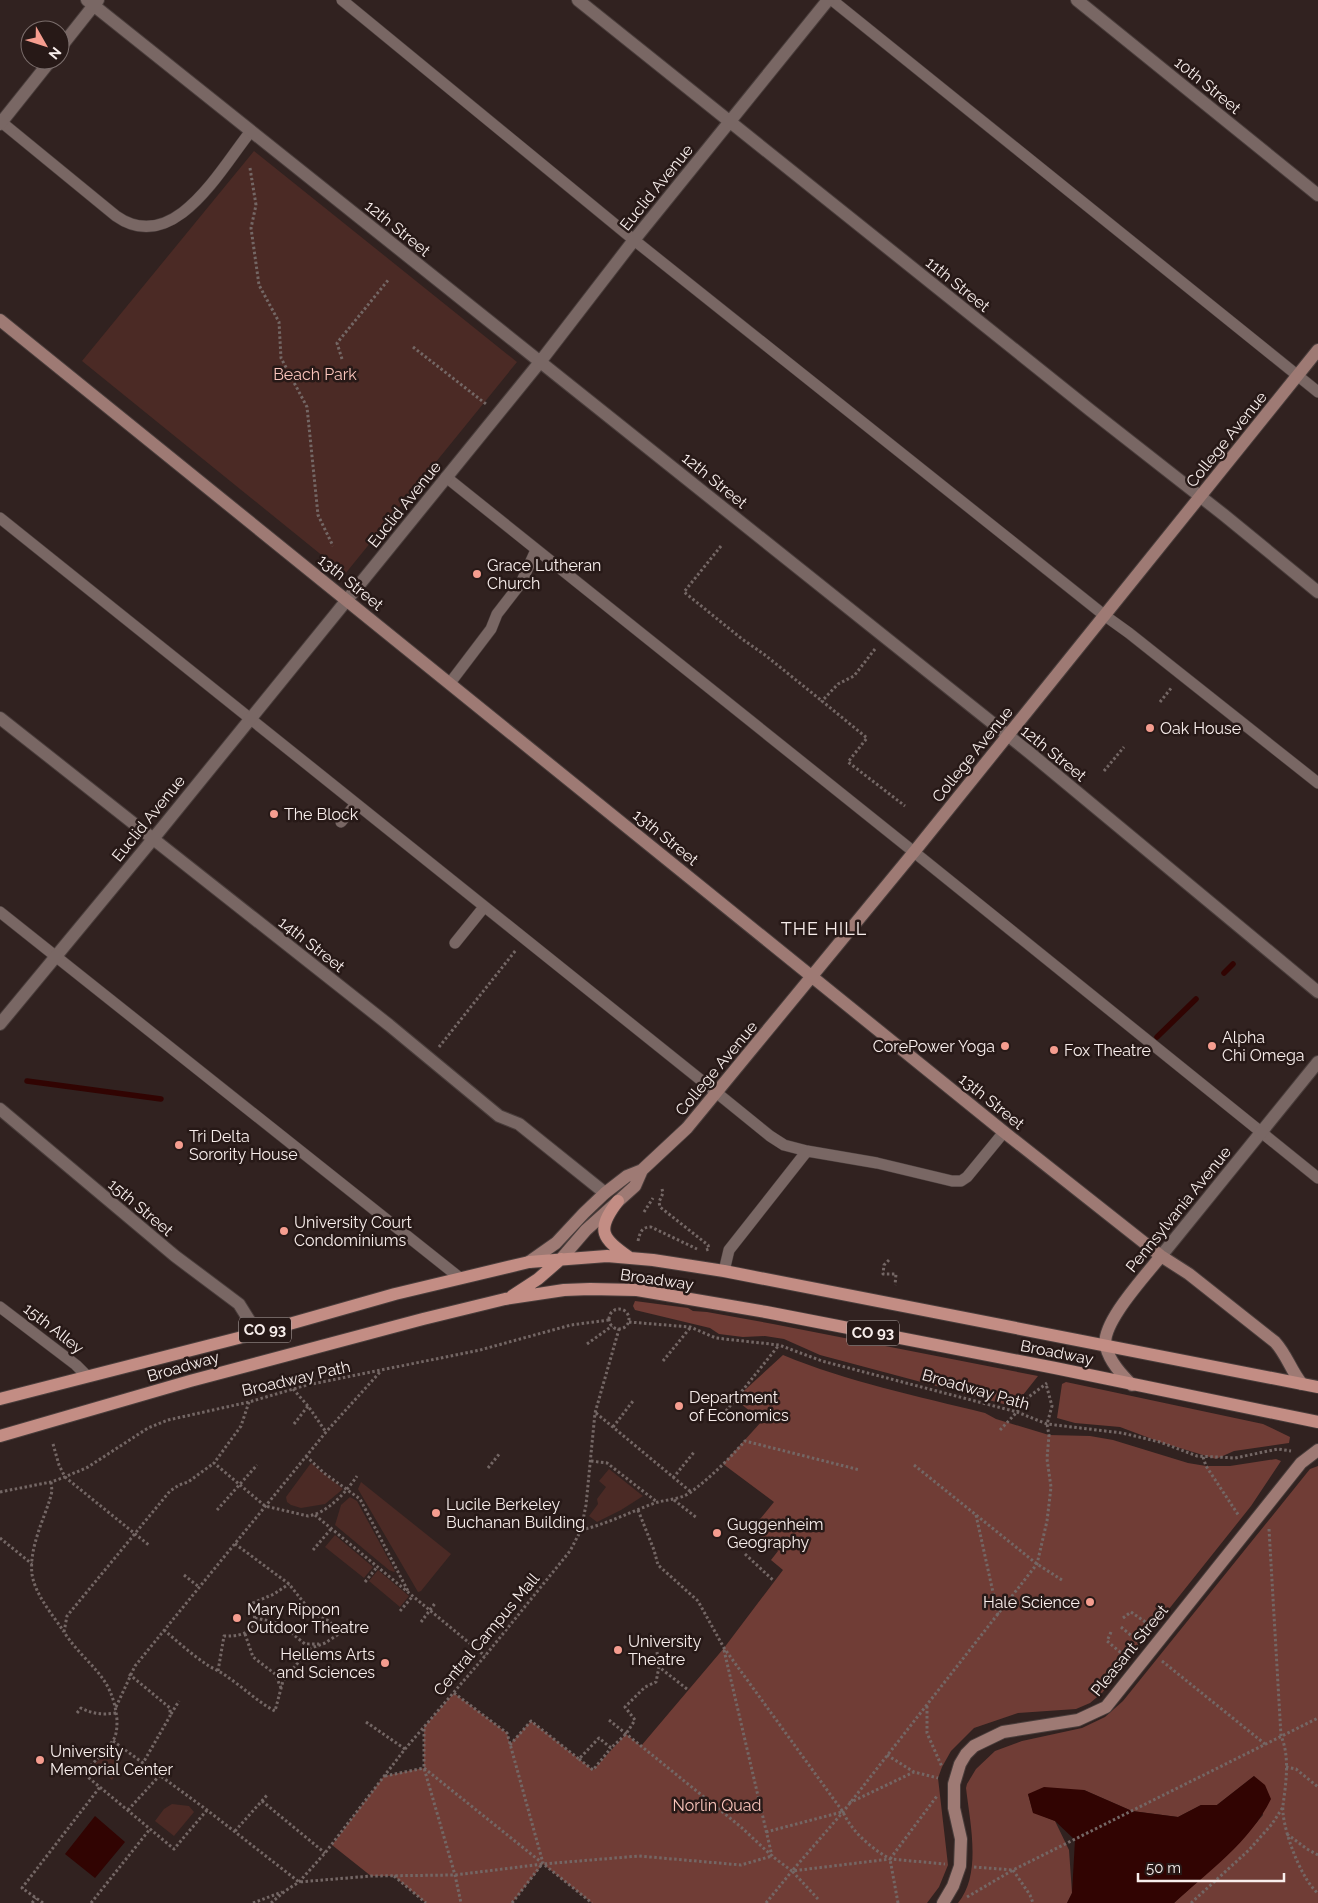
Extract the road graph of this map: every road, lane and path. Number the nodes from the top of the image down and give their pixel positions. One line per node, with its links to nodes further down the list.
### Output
1 (342, 0): 14 (lane)
2 (578, 0): 9 (street, 11th Street)
3 (828, 0): 9 (street, Euclid Avenue)
4 (832, 0): 21 (lane)
5 (1077, 0): 13 (street, 10th Street)
6 (93, 2): 7 (street); 11 (street, 12th Street)
7 (70, 34)
8 (42, 70): 10 (street)
9 (731, 122): 14 (street, Euclid Avenue); 25 (street, 11th Street)
10 (1, 123): 11 (lane)
11 (251, 131): 20 (street, 12th Street)
12 (250, 168): 27 (path)
13 (1318, 195)
14 (634, 240): 20 (street, Euclid Avenue); 32 (lane)
15 (389, 279): 19 (path)
16 (0, 320): 31 (street, 13th Street)
17 (413, 347): 23 (path)
18 (1318, 350): 21 (street, College Avenue)
19 (342, 359)
20 (540, 362): 23 (street, Euclid Avenue); 40 (street, 12th Street)
21 (1298, 376): 22 (lane); 25 (street, College Avenue)
22 (1318, 392)
23 (498, 413): 24 (street, Euclid Avenue)
24 (446, 477): 29 (lane); 31 (street, Euclid Avenue)
25 (1201, 496): 30 (street, 11th Street); 32 (street, College Avenue)
26 (0, 518): 39 (lane)
27 (333, 546)
28 (721, 546): 36 (path)
29 (536, 550): 35 (lane); 48 (lane)
30 (1318, 592)
31 (347, 599): 35 (street, 13th Street); 39 (street, Euclid Avenue)
32 (1104, 615): 34 (lane); 40 (street, College Avenue)
33 (874, 649): 36 (path)
34 (1182, 675): 37 (path); 43 (lane)
35 (450, 682): 54 (street, 13th Street)
36 (822, 701): 45 (path)
37 (1160, 702)
38 (0, 718): 47 (street, 14th Street)
39 (250, 718): 44 (lane); 47 (street, Euclid Avenue)
40 (1007, 735): 48 (street, College Avenue); 55 (street, 12th Street)
41 (1124, 747): 42 (path)
42 (1104, 771)
43 (1318, 783)
44 (356, 804): 46 (lane); 49 (lane)
45 (905, 806)
46 (341, 822)
47 (153, 839): 53 (street, Euclid Avenue); 57 (street, 14th Street)
48 (914, 852): 54 (street, College Avenue); 62 (lane)
49 (484, 907): 51 (lane); 59 (lane)
50 (0, 912): 53 (lane)
51 (455, 943)
52 (521, 944): 57 (path)
53 (56, 957): 56 (street, Euclid Avenue); 78 (lane)
54 (812, 976): 59 (street, College Avenue); 61 (street, 13th Street)
55 (1318, 992)
56 (0, 1024)
57 (429, 1059): 67 (street, 14th Street)
58 (1318, 1062): 62 (street, Pennsylvania Avenue)
59 (716, 1093): 63 (lane); 64 (street, College Avenue)
60 (0, 1108): 87 (street, 15th Street)
61 (1004, 1132): 63 (lane); 72 (street, 13th Street)
62 (1261, 1133): 65 (lane); 72 (street, Pennsylvania Avenue)
63 (807, 1151): 77 (lane)
64 (642, 1170): 67 (street, College Avenue); 69 (street, College Avenue)
65 (1318, 1178)
66 (662, 1189): 71 (path)
67 (605, 1193): 76 (street, College Avenue)
68 (653, 1198): 70 (path)
69 (618, 1201): 73 (main road); 74 (street, College Avenue)
70 (644, 1212)
71 (638, 1241)
72 (1160, 1256): 90 (street, Pennsylvania Avenue); 95 (street, 13th Street)
73 (630, 1258): 74 (main road, Broadway / CO 93); 77 (main road, Broadway / CO 93)
74 (561, 1259): 76 (main road, Broadway / CO 93); 80 (main road)
75 (889, 1260): 79 (path)
76 (529, 1262): 78 (main road, Broadway / CO 93)
77 (724, 1271): 90 (main road, Broadway / CO 93)
78 (460, 1278): 87 (main road, Broadway / CO 93)
79 (895, 1285)
80 (505, 1299): 94 (main road, Broadway / CO 93); 111 (main road, Broadway / CO 93)
81 (0, 1308): 93 (lane, 15th Alley)
82 (609, 1320): 83 (path, Broadway Path); 84 (path); 92 (path, Broadway Path)
83 (629, 1322): 85 (path, Broadway Path); 86 (path)
84 (612, 1326): 86 (path); 88 (path)
85 (690, 1327): 89 (path, Broadway Path); 91 (path)
86 (619, 1329): 104 (path, Central Campus Mall)
87 (254, 1334): 93 (main road, Broadway / CO 93)
88 (587, 1344)
89 (779, 1345): 102 (path); 103 (path, Broadway Path)
90 (1105, 1346): 94 (street); 95 (main road, Broadway / CO 93)
91 (663, 1361)
92 (381, 1371): 97 (path, Broadway Path); 110 (path)
93 (87, 1376): 98 (main road, Broadway / CO 93)
94 (1132, 1384): 105 (main road, Broadway / CO 93)
95 (1302, 1384): 96 (main road, Broadway / CO 93)
96 (1318, 1388)
97 (293, 1389): 99 (path, Broadway Path); 101 (path)
98 (0, 1399)
99 (249, 1402): 119 (path); 125 (path, Broadway Path)
100 (633, 1402): 108 (path)
101 (308, 1406): 106 (path); 110 (path)
102 (726, 1411)
103 (1017, 1412): 107 (path, Broadway Path); 107 (path); 109 (path)
104 (595, 1413): 108 (path); 118 (path, Central Campus Mall)
105 (1315, 1420)
106 (294, 1424)
107 (1047, 1424): 117 (path, Broadway Path); 151 (path)
108 (613, 1427): 126 (path)
109 (1000, 1430)
110 (326, 1432): 116 (path)
111 (0, 1436)
112 (53, 1444): 125 (path)
113 (695, 1451): 126 (path)
114 (1316, 1452): 117 (path, Broadway Path); 234 (street, Pleasant Street)
115 (500, 1453): 122 (path)
116 (306, 1456): 129 (path); 134 (path)
117 (1202, 1457): 140 (path)
118 (591, 1461): 133 (path); 143 (path, Central Campus Mall)
119 (214, 1464): 128 (path); 144 (path)
120 (257, 1465): 128 (path)
121 (914, 1465): 138 (path)
122 (488, 1468)
123 (860, 1470): 131 (path)
124 (358, 1476): 129 (path)
125 (65, 1477): 127 (path, Broadway Path); 144 (path)
126 (673, 1478): 131 (path)
127 (51, 1482): 130 (path, Broadway Path); 150 (path)
128 (240, 1486): 134 (path); 135 (path)
129 (347, 1490): 137 (path); 159 (path)
130 (0, 1492)
131 (691, 1492): 132 (path)
132 (674, 1500): 133 (path); 139 (path)
133 (657, 1502): 136 (path)
134 (265, 1506): 137 (path); 146 (path)
135 (217, 1510)
136 (638, 1510): 143 (path); 175 (path)
137 (315, 1515): 142 (path)
138 (976, 1515): 151 (path); 163 (path)
139 (698, 1518)
140 (1240, 1519)
141 (1268, 1520): 197 (path)
142 (332, 1529): 148 (path); 152 (path)
143 (581, 1530): 177 (path, Central Campus Mall)
144 (135, 1534): 147 (path); 170 (path)
145 (0, 1538): 150 (path)
146 (234, 1543): 157 (path); 158 (path)
147 (150, 1546)
148 (313, 1550)
149 (745, 1554): 155 (path)
150 (32, 1564): 170 (path)
151 (1037, 1564): 154 (path); 163 (path)
152 (377, 1567): 156 (path); 159 (path)
153 (184, 1575): 158 (path)
154 (1062, 1580)
155 (774, 1581)
156 (365, 1582)
157 (289, 1584): 164 (path); 173 (path)
158 (199, 1587): 169 (path)
159 (411, 1596): 161 (path); 162 (path)
160 (436, 1602): 162 (path)
161 (400, 1611)
162 (430, 1611): 166 (path); 177 (path)
163 (998, 1616): 187 (path)
164 (255, 1618): 172 (path); 173 (path)
165 (1124, 1618): 168 (path)
166 (421, 1622)
167 (1121, 1627): 174 (path)
168 (1153, 1628)
169 (164, 1630): 181 (path); 182 (path)
170 (64, 1632): 188 (path)
171 (1111, 1632): 179 (path)
172 (245, 1634): 181 (path); 183 (path)
173 (322, 1644): 183 (path)
174 (1141, 1644)
175 (724, 1648): 224 (path); 227 (path)
176 (657, 1652): 180 (path)
177 (485, 1656): 185 (path, Central Campus Mall)
178 (1157, 1657): 199 (path)
179 (1128, 1659)
180 (659, 1667): 184 (path); 196 (path)
181 (218, 1671): 183 (path)
182 (129, 1674): 188 (path); 191 (path)
183 (281, 1688)
184 (687, 1689)
185 (454, 1692): 195 (path, Central Campus Mall); 200 (path)
186 (178, 1702): 191 (path)
187 (927, 1706): 205 (path); 208 (path)
188 (116, 1707): 190 (path)
189 (76, 1713): 190 (path)
190 (116, 1713): 198 (path)
191 (170, 1715): 207 (path)
192 (1318, 1718): 197 (path)
193 (609, 1720): 196 (path)
194 (366, 1722): 203 (path)
195 (424, 1728): 203 (path, Central Campus Mall); 210 (path)
196 (626, 1734): 202 (path); 231 (path)
197 (1281, 1736): 199 (path); 209 (path)
198 (113, 1741): 204 (path); 207 (path)
199 (1265, 1744): 235 (path)
200 (510, 1745): 206 (path); 233 (path)
201 (91, 1748): 204 (path)
202 (611, 1748): 206 (path); 206 (path)
203 (405, 1749): 213 (path, Central Campus Mall)
204 (100, 1755): 215 (path)
205 (886, 1755): 211 (path); 220 (path)
206 (579, 1760)
207 (143, 1763): 212 (path)
208 (942, 1767)
209 (1286, 1767): 216 (path); 221 (path)
210 (424, 1768): 213 (path); 233 (path); 237 (path)
211 (914, 1772): 214 (path); 220 (path)
212 (160, 1775): 222 (path); 223 (path)
213 (384, 1776): 229 (path, Central Campus Mall)
214 (938, 1778)
215 (100, 1787): 222 (path); 243 (path)
216 (1318, 1787)
217 (268, 1794): 219 (path)
218 (939, 1794): 232 (path)
219 (262, 1801): 226 (path); 229 (path)
220 (849, 1803): 224 (path)
221 (1283, 1806): 228 (path); 260 (path)
222 (128, 1810): 225 (path)
223 (207, 1810): 225 (path); 226 (path)
224 (843, 1812): 227 (path); 232 (path); 236 (path)
225 (150, 1828): 247 (path)
226 (235, 1831): 239 (path)
227 (766, 1832): 231 (path)
228 (1287, 1834): 230 (path); 241 (path)
229 (325, 1853): 239 (path, Central Campus Mall)
230 (1318, 1855)
231 (772, 1856): 233 (path); 236 (path)
232 (890, 1860): 234 (path); 236 (path); 256 (path)
233 (543, 1864): 237 (path); 252 (path); 253 (path)
234 (960, 1866): 235 (path); 257 (street, Pleasant Street)
235 (1013, 1870): 258 (path); 259 (path)
236 (792, 1871): 242 (path); 244 (path)
237 (455, 1875): 238 (path); 251 (path)
238 (394, 1876): 239 (path); 250 (path)
239 (299, 1882): 240 (path, Central Campus Mall)
240 (285, 1891): 248 (path); 249 (path, Central Campus Mall)
241 (1318, 1894)
242 (772, 1895): 254 (path); 255 (path)
243 (36, 1898): 245 (path); 246 (path)
244 (818, 1899)
245 (32, 1903)
246 (43, 1903)
247 (91, 1903)
248 (253, 1903)
249 (271, 1903)
250 (426, 1903)
251 (461, 1903)
252 (512, 1903)
253 (592, 1903)
254 (766, 1903)
255 (773, 1903)
256 (898, 1903)
257 (943, 1903)
258 (962, 1903)
259 (1033, 1903)
260 (1191, 1903)

